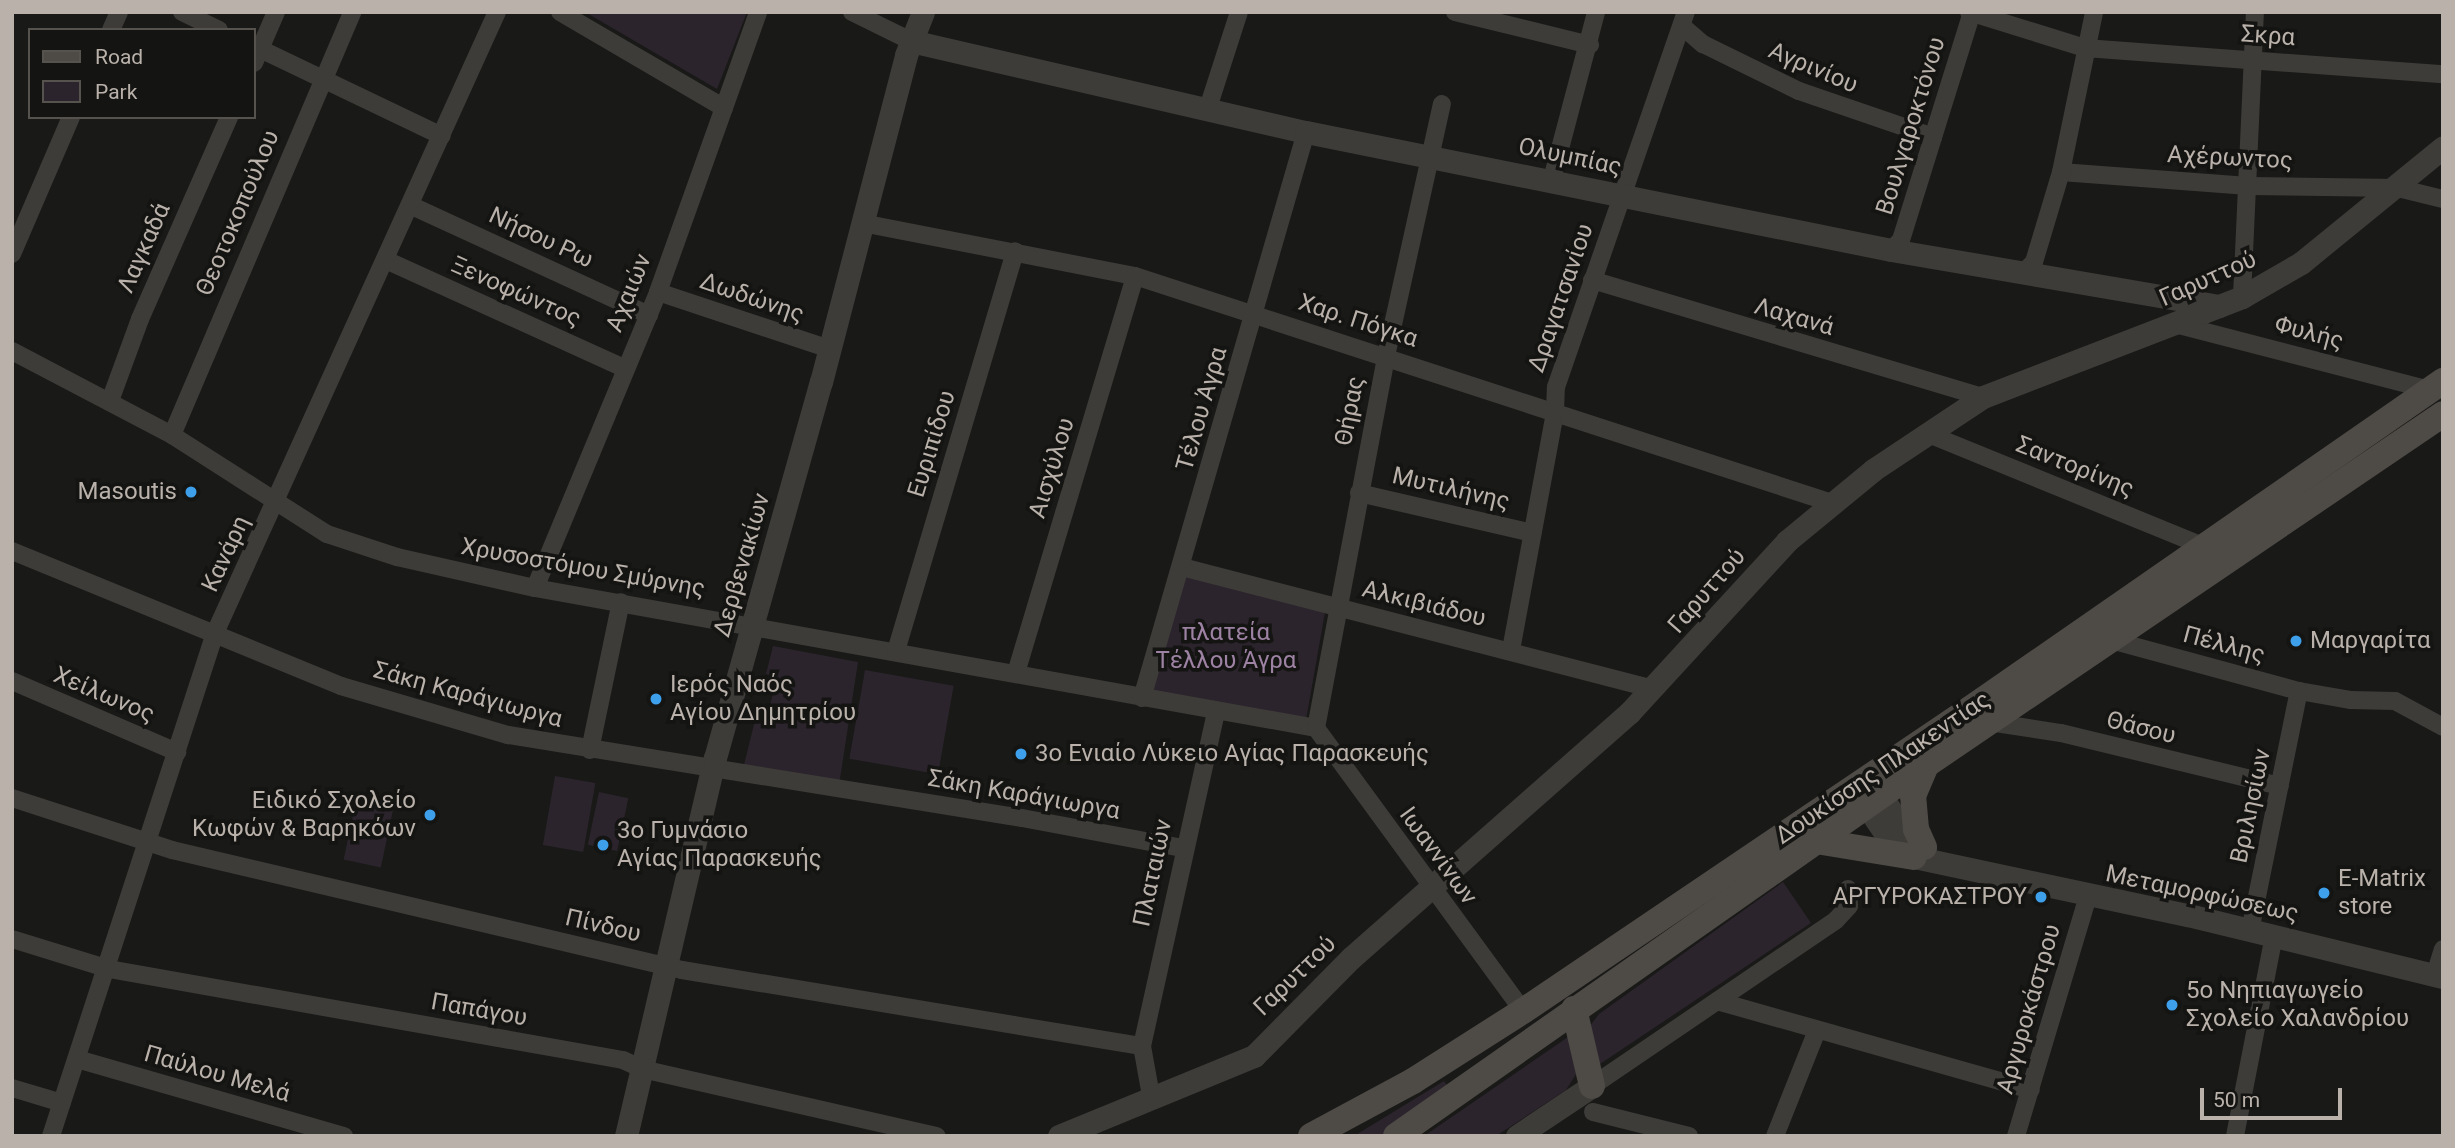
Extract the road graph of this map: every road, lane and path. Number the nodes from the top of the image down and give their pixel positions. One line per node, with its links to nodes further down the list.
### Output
1 (120, 12): 17 (street)
2 (181, 12): 18 (street)
3 (276, 12): 22 (street)
4 (352, 12): 25 (street, Θεοτοκοπούλου)
5 (497, 12): 32 (street, Κανάρη)
6 (561, 12): 27 (street)
7 (758, 12): 27 (street, Αχαιών)
8 (852, 12): 19 (street)
9 (923, 12): 19 (street, Δερβενακίων)
10 (1239, 12): 28 (street)
11 (1455, 12): 20 (street)
12 (1596, 12): 20 (street)
13 (2094, 12): 21 (street)
14 (2255, 12): 23 (street)
15 (1971, 13): 21 (street, Σκρα); 33 (street, Βουλγαροκτόνου)
16 (1684, 19): 33 (street, Αγρινίου); 40 (street, Δραγατσανίου)
17 (112, 28)
18 (215, 28)
19 (911, 41): 28 (street, Ολυμπίας); 43 (street, Δερβενακίων)
20 (1590, 45): 37 (street)
21 (2085, 48): 23 (street, Σκρα); 36 (street)
22 (256, 52): 25 (street)
23 (2253, 59): 24 (street, Σκρα); 38 (street)
24 (2443, 74)
25 (322, 80): 32 (street); 66 (street, Θεοτοκοπούλου)
26 (1442, 104): 35 (street, Θήρας)
27 (723, 107): 51 (street, Αχαιών)
28 (1207, 111): 31 (street, Ολυμπίας)
29 (70, 119): 46 (street)
30 (228, 119): 62 (street, Λαγκαδά)
31 (1306, 132): 35 (street, Ολυμπίας); 53 (street, Τέλου Άγρα)
32 (442, 136): 42 (street, Κανάρη)
33 (1933, 137): 44 (street, Βουλγαροκτόνου)
34 (2443, 147): 39 (street, Γαρυττού)
35 (1427, 156): 37 (street, Ολυμπίας); 58 (street, Θήρας)
36 (2061, 172): 38 (street, Αχέρωντος); 48 (street)
37 (1552, 179): 40 (street, Ολυμπίας)
38 (2248, 186): 39 (street, Αχέρωντος); 52 (street)
39 (2398, 188): 41 (street, Αχέρωντος); 52 (street, Γαρυττού)
40 (1622, 195): 44 (street, Ολυμπίας); 50 (street, Δραγατσανίου)
41 (2443, 199)
42 (412, 206): 47 (street, Κανάρη); 54 (street, Νήσου Ρω)
43 (862, 223): 45 (street, Χαρ. Πόγκα); 56 (street, Δερβενακίων)
44 (1891, 250): 48 (street, Ολυμπίας)
45 (1015, 251): 49 (street, Χαρ. Πόγκα); 81 (street, Ευριπίδου)
46 (12, 254)
47 (387, 261): 59 (street, Ξενοφώντος); 69 (street, Κανάρη)
48 (2022, 274): 52 (street, Ολυμπίας)
49 (1135, 276): 53 (street, Χαρ. Πόγκα); 82 (street, Αισχύλου)
50 (1592, 280): 61 (street, Λαχανά); 63 (street, Δραγατσανίου)
51 (658, 292): 54 (street, Αχαιών); 56 (street, Δωδώνης)
52 (2232, 302): 55 (street, Γαρυττού)
53 (1256, 313): 58 (street, Χαρ. Πόγκα); 73 (street, Τέλου Άγρα)
54 (649, 315): 59 (street, Αχαιών)
55 (2175, 324): 60 (street, Φυλής); 61 (street, Γαρυττού)
56 (829, 349): 77 (street, Δερβενακίων)
57 (12, 351): 62 (street, Χρυσοστόμου Σμύρνης)
58 (1386, 356): 63 (street, Χαρ. Πόγκα); 67 (street, Θήρας)
59 (624, 368): 74 (street, Αχαιών)
60 (2436, 385): 71 (main road, Δουκίσσης Πλακεντίας)
61 (1983, 397): 65 (street, Γαρυττού)
62 (110, 401): 66 (street, Χρυσοστόμου Σμύρνης)
63 (1555, 412): 68 (street, Χαρ. Πόγκα); 70 (street, Δραγατσανίου)
64 (2443, 414): 79 (main road, Δουκίσσης Πλακεντίας)
65 (1926, 433): 68 (street, Γαρυττού); 71 (street, Σαντορίνης)
66 (172, 435): 69 (street, Χρυσοστόμου Σμύρνης)
67 (1359, 493): 70 (street, Μυτιλήνης); 76 (street, Θήρας)
68 (1829, 502): 84 (street, Γαρυττού)
69 (275, 505): 74 (street, Χρυσοστόμου Σμύρνης); 78 (street, Κανάρη)
70 (1532, 533): 80 (street, Δραγατσανίου)
71 (2205, 547): 96 (main road, Δουκίσσης Πλακεντίας)
72 (12, 551): 78 (street, Σάκη Καράγιωργα)
73 (1181, 567): 76 (street, Αλκιβιάδου); 86 (street, Τέλου Άγρα)
74 (535, 588): 75 (street, Χρυσοστόμου Σμύρνης)
75 (621, 602): 77 (street, Χρυσοστόμου Σμύρνης); 91 (street)
76 (1336, 608): 80 (street, Αλκιβιάδου); 90 (street, Θήρας)
77 (753, 624): 81 (street, Χρυσοστόμου Σμύρνης); 94 (street, Δερβενακίων)
78 (215, 633): 91 (street, Σάκη Καράγιωργα); 92 (street, Κανάρη)
79 (2111, 640): 85 (street, Πέλλης); 88 (main road, Δουκίσσης Πλακεντίας)
80 (1511, 650): 84 (street, Αλκιβιάδου)
81 (896, 651): 82 (street, Χρυσοστόμου Σμύρνης)
82 (1016, 673): 86 (street, Χρυσοστόμου Σμύρνης)
83 (12, 681): 92 (street, Χείλωνος)
84 (1654, 689): 102 (street, Γαρυττού)
85 (2299, 691): 89 (street, Πέλλης); 95 (street, Βριλησίων)
86 (1142, 698): 87 (street, Χρυσοστόμου Σμύρνης)
87 (1216, 712): 90 (street, Χρυσοστόμου Σμύρνης); 100 (street, Πλαταιών)
88 (1989, 722): 93 (main road, Δουκίσσης Πλακεντίας); 95 (street, Θάσου)
89 (2443, 727)
90 (1316, 728): 102 (street, Ιωαννίνων)
91 (590, 750): 94 (street, Σάκη Καράγιωργα)
92 (177, 752): 99 (street, Κανάρη)
93 (1926, 765): 96 (main road, Δουκίσσης Πλακεντίας); 101 (main road)
94 (712, 769): 100 (street, Σάκη Καράγιωργα); 109 (street, Δερβενακίων)
95 (2280, 786): 105 (street, Βριλησίων)
96 (1868, 793): 98 (main road, Δουκίσσης Πλακεντίας); 101 (street, Μεταμορφώσεως); 114 (main road, Δουκίσσης Πλακεντίας)
97 (12, 798): 99 (street, Πίνδου)
98 (1816, 841): 101 (main road); 113 (main road, Δουκίσσης Πλακεντίας)
99 (148, 842): 109 (street, Πίνδου); 110 (street, Κανάρη)
100 (1183, 848): 116 (street, Πλαταιών)
101 (1919, 852): 104 (street, Μεταμορφώσεως)
102 (1430, 888): 114 (street, Ιωαννίνων); 121 (street, Γαρυττού)
103 (1848, 889): 112 (street)
104 (2088, 895): 105 (street, Μεταμορφώσεως); 120 (street, Αργυροκάστρου)
105 (2250, 931): 106 (street, Μεταμορφώσεως)
106 (2274, 936): 111 (street, Μεταμορφώσεως); 135 (street)
107 (12, 939): 110 (street, Παπάγου)
108 (2443, 948): 111 (street)
109 (664, 966): 116 (street, Πίνδου); 118 (street, Δερβενακίων)
110 (109, 969): 117 (street, Κανάρη); 118 (street, Παπάγου)
111 (2439, 976)
112 (1717, 1001): 115 (street); 122 (street)
113 (1574, 1009): 122 (main road); 130 (main road, Δουκίσσης Πλακεντίας)
114 (1523, 1011): 129 (main road, Δουκίσσης Πλακεντίας)
115 (1816, 1033): 120 (street); 133 (street)
116 (1142, 1046): 121 (street)
117 (77, 1059): 123 (street, Κανάρη); 125 (street, Παύλου Μελά)
118 (642, 1069): 126 (street, Δερβενακίων); 127 (street, Παπάγου)
119 (12, 1088): 123 (street)
120 (2031, 1090): 134 (street, Αργυροκάστρου)
121 (1151, 1096): 128 (street, Γαρυττού)
122 (1593, 1099): 131 (street); 132 (street)
123 (62, 1103): 124 (street, Κανάρη)
124 (51, 1136)
125 (344, 1136)
126 (626, 1136)
127 (936, 1136)
128 (1059, 1136)
129 (1311, 1136)
130 (1396, 1136)
131 (1517, 1136)
132 (1689, 1136)
133 (1775, 1136)
134 (2016, 1136)
135 (2235, 1136)

